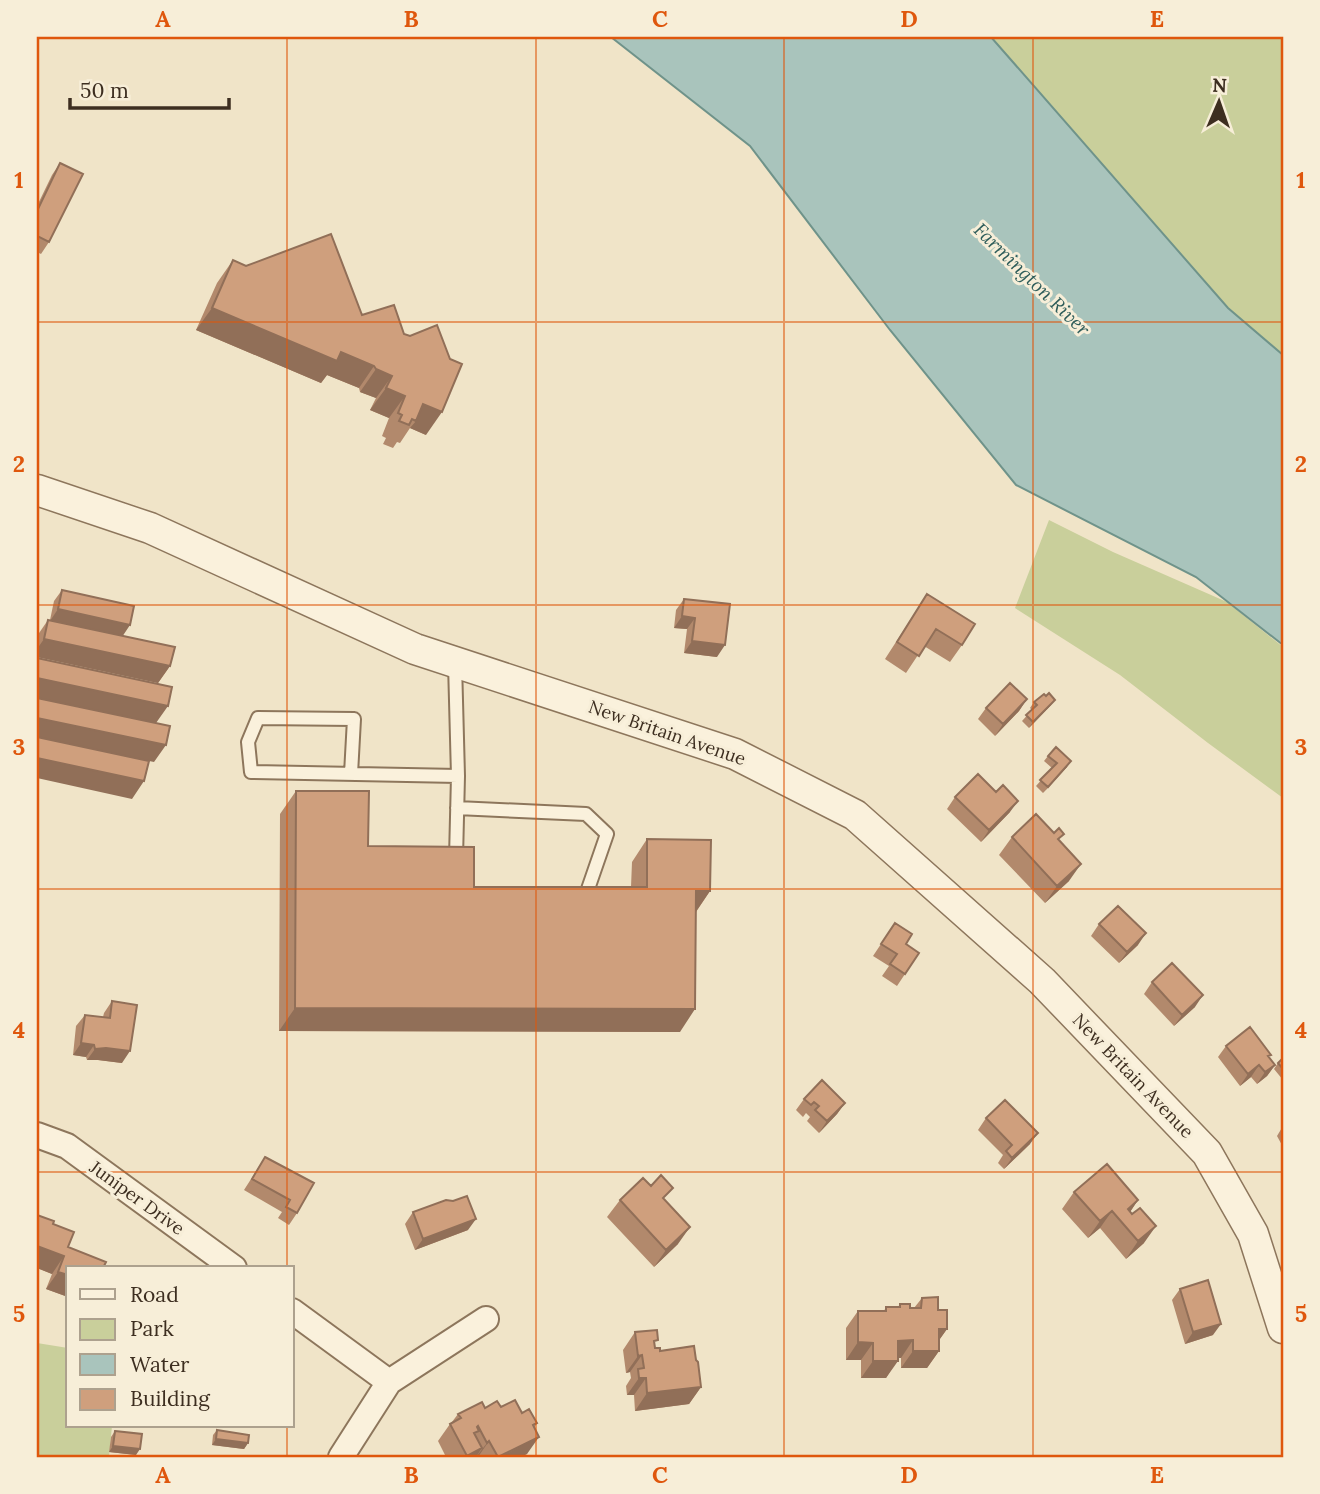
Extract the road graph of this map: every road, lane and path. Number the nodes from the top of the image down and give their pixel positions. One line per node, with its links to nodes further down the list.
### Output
1 (37, 490): 2 (street, New Britain Avenue)
2 (455, 662): 4 (lane); 12 (street, New Britain Avenue)
3 (351, 774): 3 (lane); 4 (lane)
4 (458, 776): 5 (lane)
5 (457, 808): 6 (lane); 7 (lane)
6 (456, 858)
7 (588, 889)
8 (37, 1135): 9 (street, Juniper Drive)
9 (231, 1266)
10 (294, 1312): 13 (street)
11 (486, 1319): 13 (street)
12 (1283, 1328)
13 (389, 1382): 14 (street)
14 (341, 1457)

